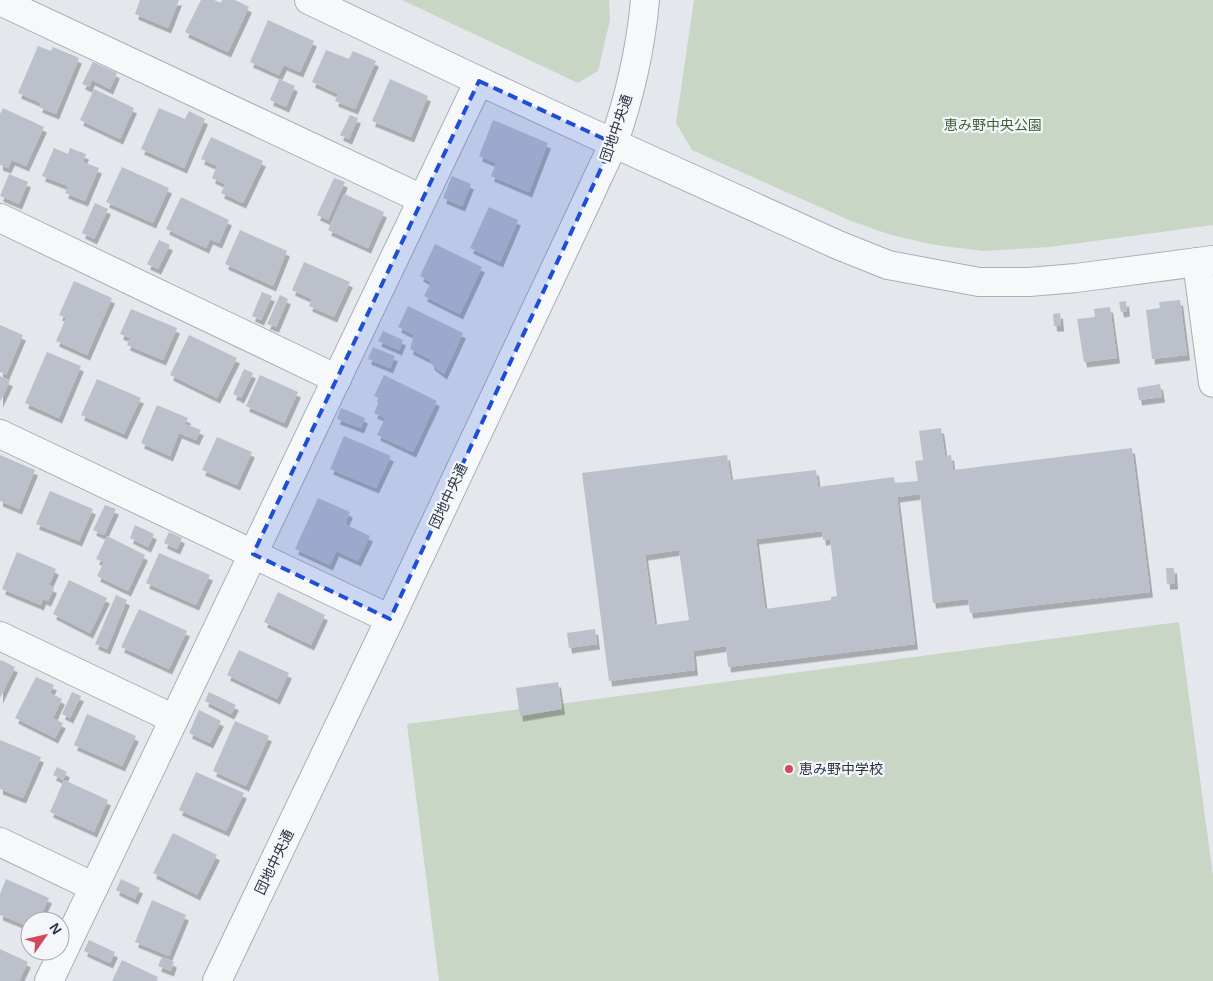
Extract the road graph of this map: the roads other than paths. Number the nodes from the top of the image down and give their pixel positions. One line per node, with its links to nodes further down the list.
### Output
1 (0, 0): 6 (street)
2 (309, 0): 4 (street)
3 (645, 0): 5 (street, 団地中央通)
4 (479, 81): 5 (street); 6 (street)
5 (613, 143): 8 (street); 13 (street, 団地中央通)
6 (422, 199): 9 (street)
7 (0, 218): 9 (street)
8 (1205, 261): 10 (street)
9 (337, 379): 12 (street)
10 (1213, 383)
11 (0, 434): 12 (street)
12 (252, 554): 13 (street); 15 (street)
13 (390, 619): 19 (street, 団地中央通)
14 (0, 636): 15 (street)
15 (174, 719): 17 (street)
16 (0, 842): 17 (street)
17 (94, 887): 18 (street)
18 (49, 981)
19 (217, 981)

